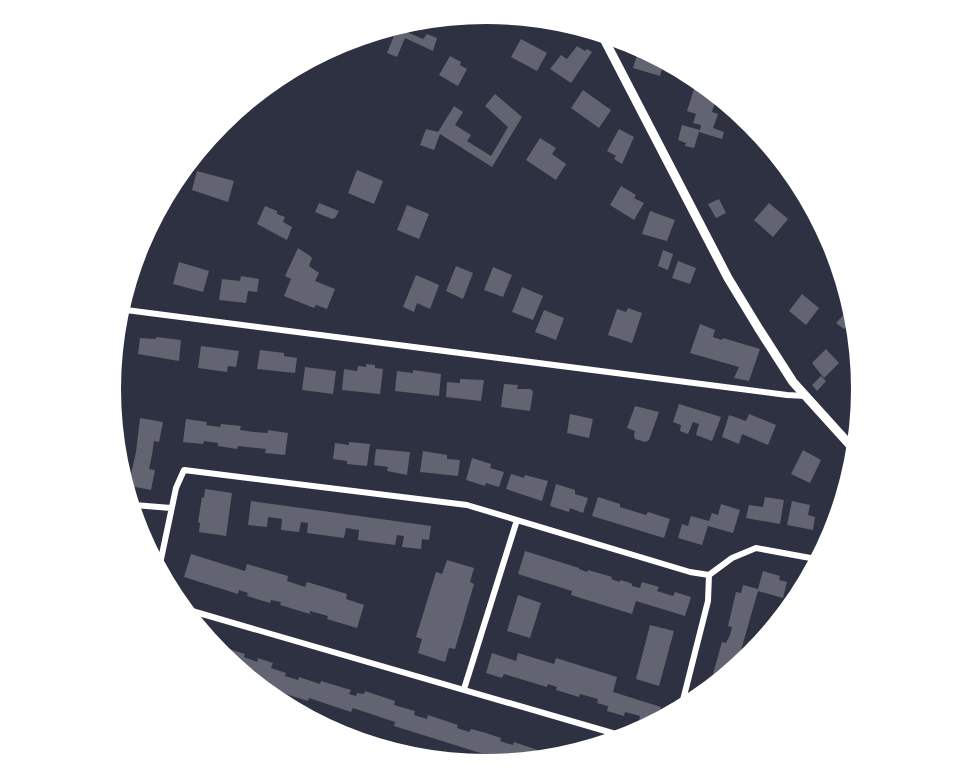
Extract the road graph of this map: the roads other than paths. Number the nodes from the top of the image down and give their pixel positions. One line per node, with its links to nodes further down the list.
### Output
1 (607, 45): 3 (street)
2 (130, 310): 3 (street)
3 (806, 396): 4 (street)
4 (847, 442)
5 (140, 505): 6 (street)
6 (171, 508): 7 (street); 8 (street)
7 (517, 520): 10 (street); 12 (street)
8 (162, 555)
9 (809, 558): 10 (street)
10 (709, 575): 13 (street)
11 (197, 613): 12 (street)
12 (464, 689): 14 (street)
13 (684, 695)
14 (610, 732)

